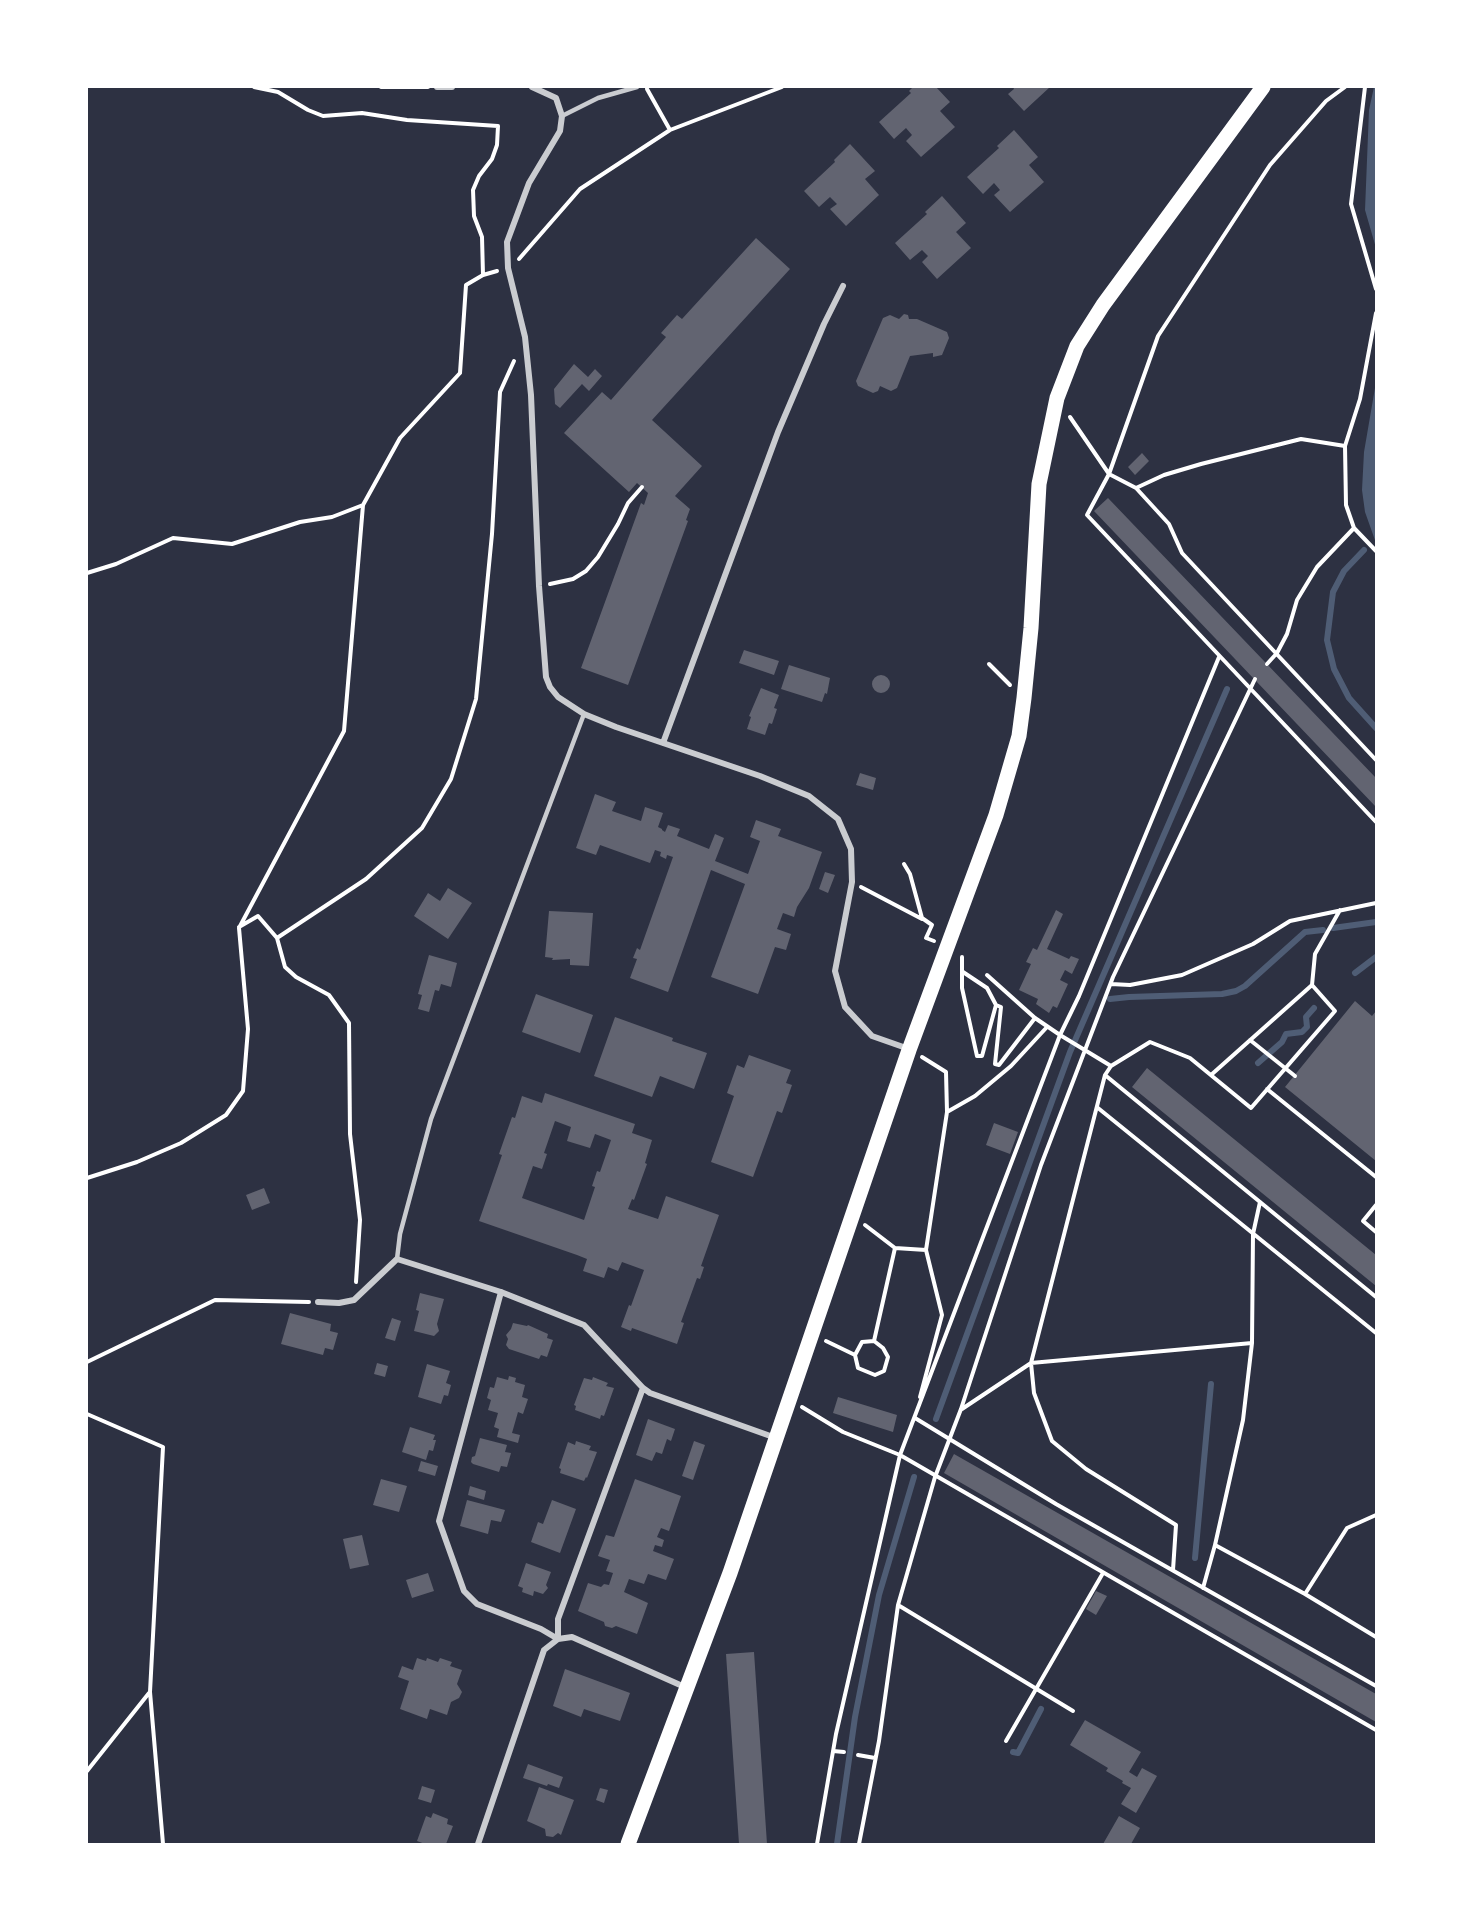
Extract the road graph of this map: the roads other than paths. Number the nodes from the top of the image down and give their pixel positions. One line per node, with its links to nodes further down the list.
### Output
1 (437, 87): 2 (street)
2 (452, 87)
3 (532, 87): 6 (street)
4 (637, 87): 6 (lane)
5 (1263, 87): 10 (main road)
6 (562, 116): 8 (street)
7 (843, 286): 9 (street)
8 (584, 714): 9 (street); 11 (lane)
9 (663, 743): 10 (street)
10 (909, 1050): 15 (main road)
11 (398, 1259): 12 (street); 13 (street)
12 (501, 1292): 14 (street); 16 (street)
13 (318, 1302)
14 (643, 1388): 15 (street); 16 (street)
15 (777, 1438): 17 (main road)
16 (558, 1639): 17 (street); 18 (street)
17 (688, 1688): 19 (main road)
18 (478, 1844)
19 (628, 1844)

